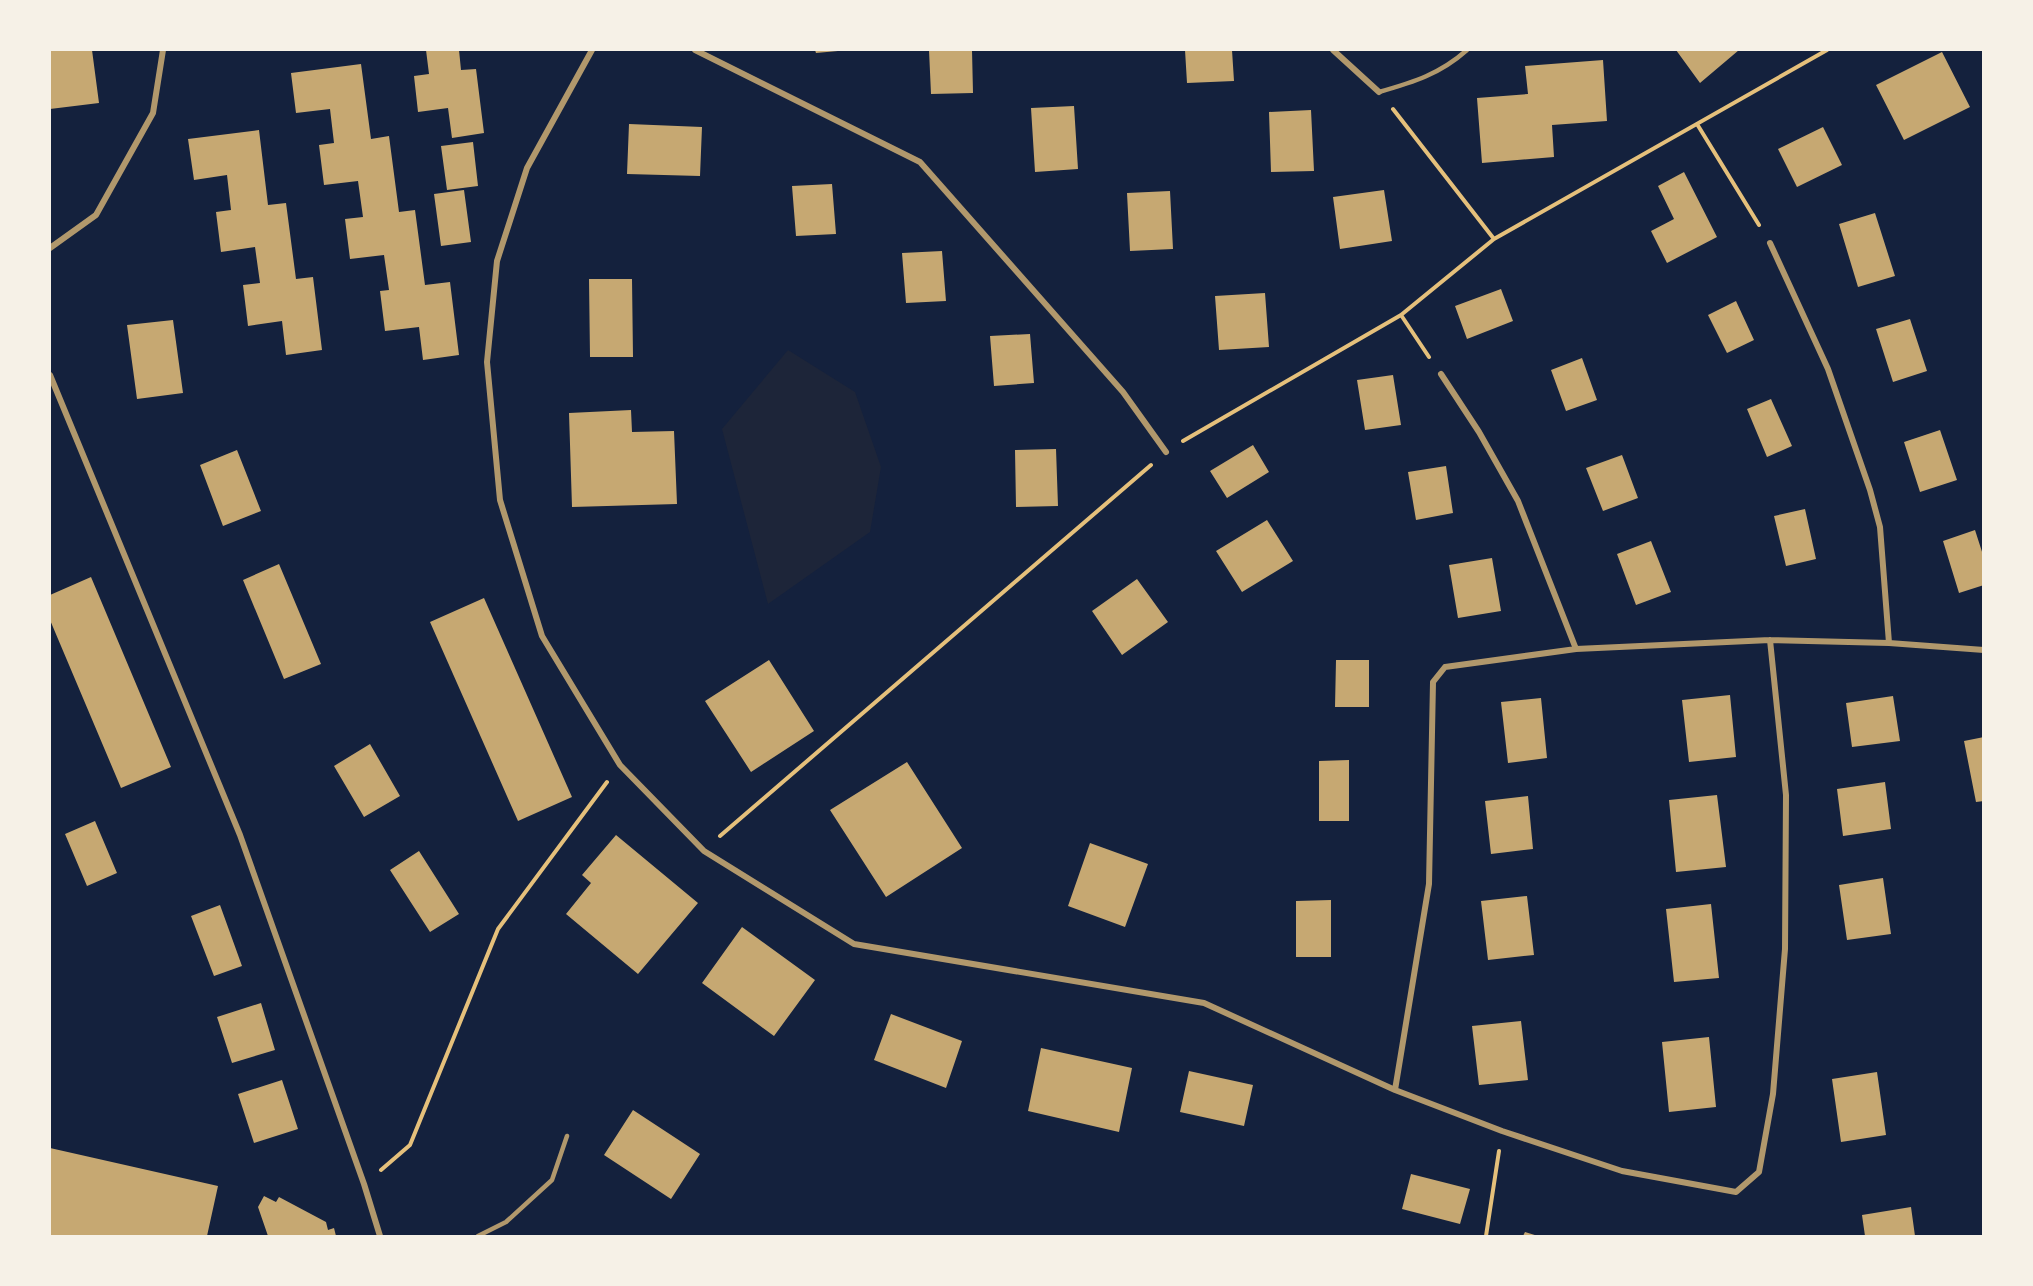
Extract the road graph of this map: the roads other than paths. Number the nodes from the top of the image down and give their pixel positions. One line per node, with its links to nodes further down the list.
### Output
1 (163, 50): 8 (street)
2 (592, 50): 16 (street)
3 (695, 50): 11 (street)
4 (1333, 50): 6 (street)
5 (1467, 50): 6 (lane)
6 (1379, 92)
7 (1770, 243): 13 (street)
8 (50, 248)
9 (1441, 374): 14 (street)
10 (50, 375): 18 (street)
11 (1166, 452)
12 (1770, 640): 13 (street); 14 (street); 16 (street)
13 (1889, 644): 15 (street)
14 (1576, 649): 16 (street)
15 (1983, 650)
16 (1395, 1090)
17 (567, 1136): 19 (lane)
18 (380, 1236)
19 (478, 1236)

